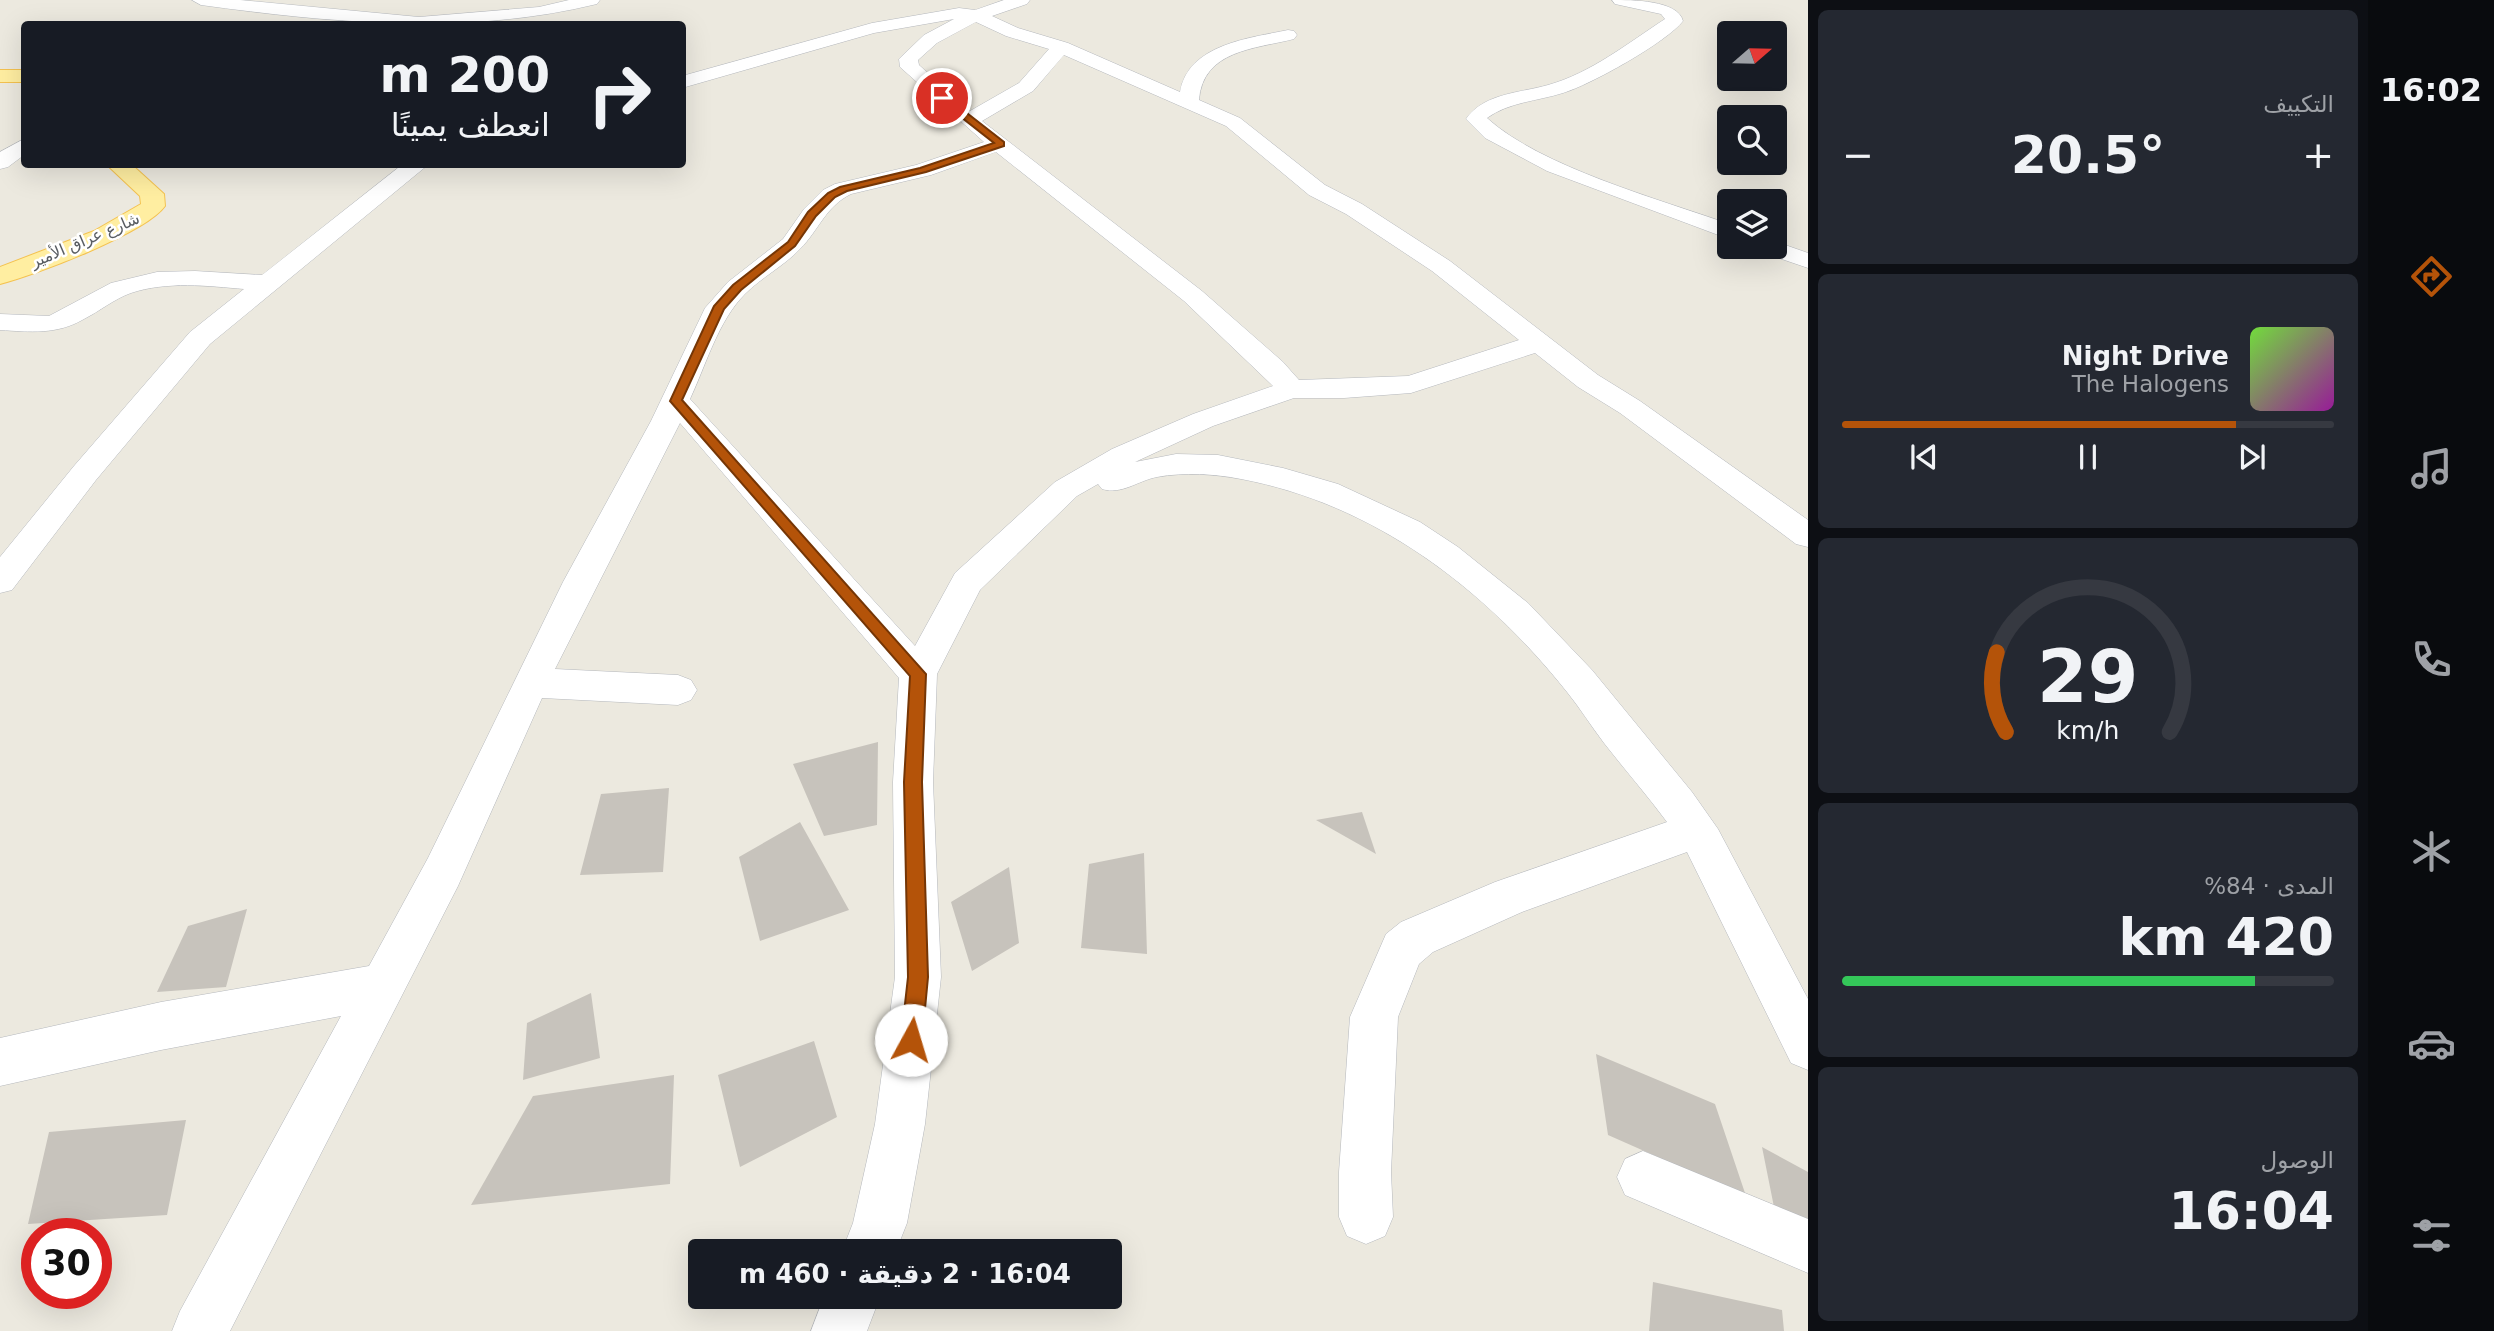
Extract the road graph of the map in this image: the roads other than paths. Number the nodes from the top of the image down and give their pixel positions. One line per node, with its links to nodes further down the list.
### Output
1 (201, 0): 6 (street)
2 (591, 0): 7 (street)
3 (1021, 0): 5 (street)
4 (1621, 0): 18 (street)
5 (977, 16): 9 (street); 12 (street); 14 (street)
6 (389, 21)
7 (433, 21)
8 (1288, 35): 13 (street)
9 (1061, 47): 13 (street); 14 (street)
10 (0, 76): 11 (main road)
11 (21, 76)
12 (686, 81)
13 (1189, 104): 24 (street)
14 (968, 120): 15 (street)
15 (1000, 144): 25 (street); 26 (street)
16 (122, 168): 21 (main road, شارع عراق الأمير)
17 (413, 168): 22 (street)
18 (1717, 227)
19 (1787, 253): 20 (street)
20 (1808, 261)
21 (0, 276)
22 (271, 283): 23 (street); 29 (street)
23 (0, 322)
24 (1538, 343): 25 (street); 28 (street)
25 (1291, 389): 27 (street)
26 (676, 401): 30 (street); 31 (street)
27 (1035, 517): 30 (street); 33 (street)
28 (1808, 536)
29 (0, 581)
30 (918, 674): 39 (street)
31 (530, 683): 32 (street); 34 (street)
32 (678, 690)
33 (1696, 830): 35 (street); 38 (street)
34 (384, 986): 36 (street); 42 (street)
35 (1808, 1045)
36 (0, 1062)
37 (1643, 1177): 40 (street)
38 (1366, 1217)
39 (874, 1239)
40 (1808, 1246)
41 (847, 1309): 43 (street)
42 (200, 1331)
43 (839, 1331)

